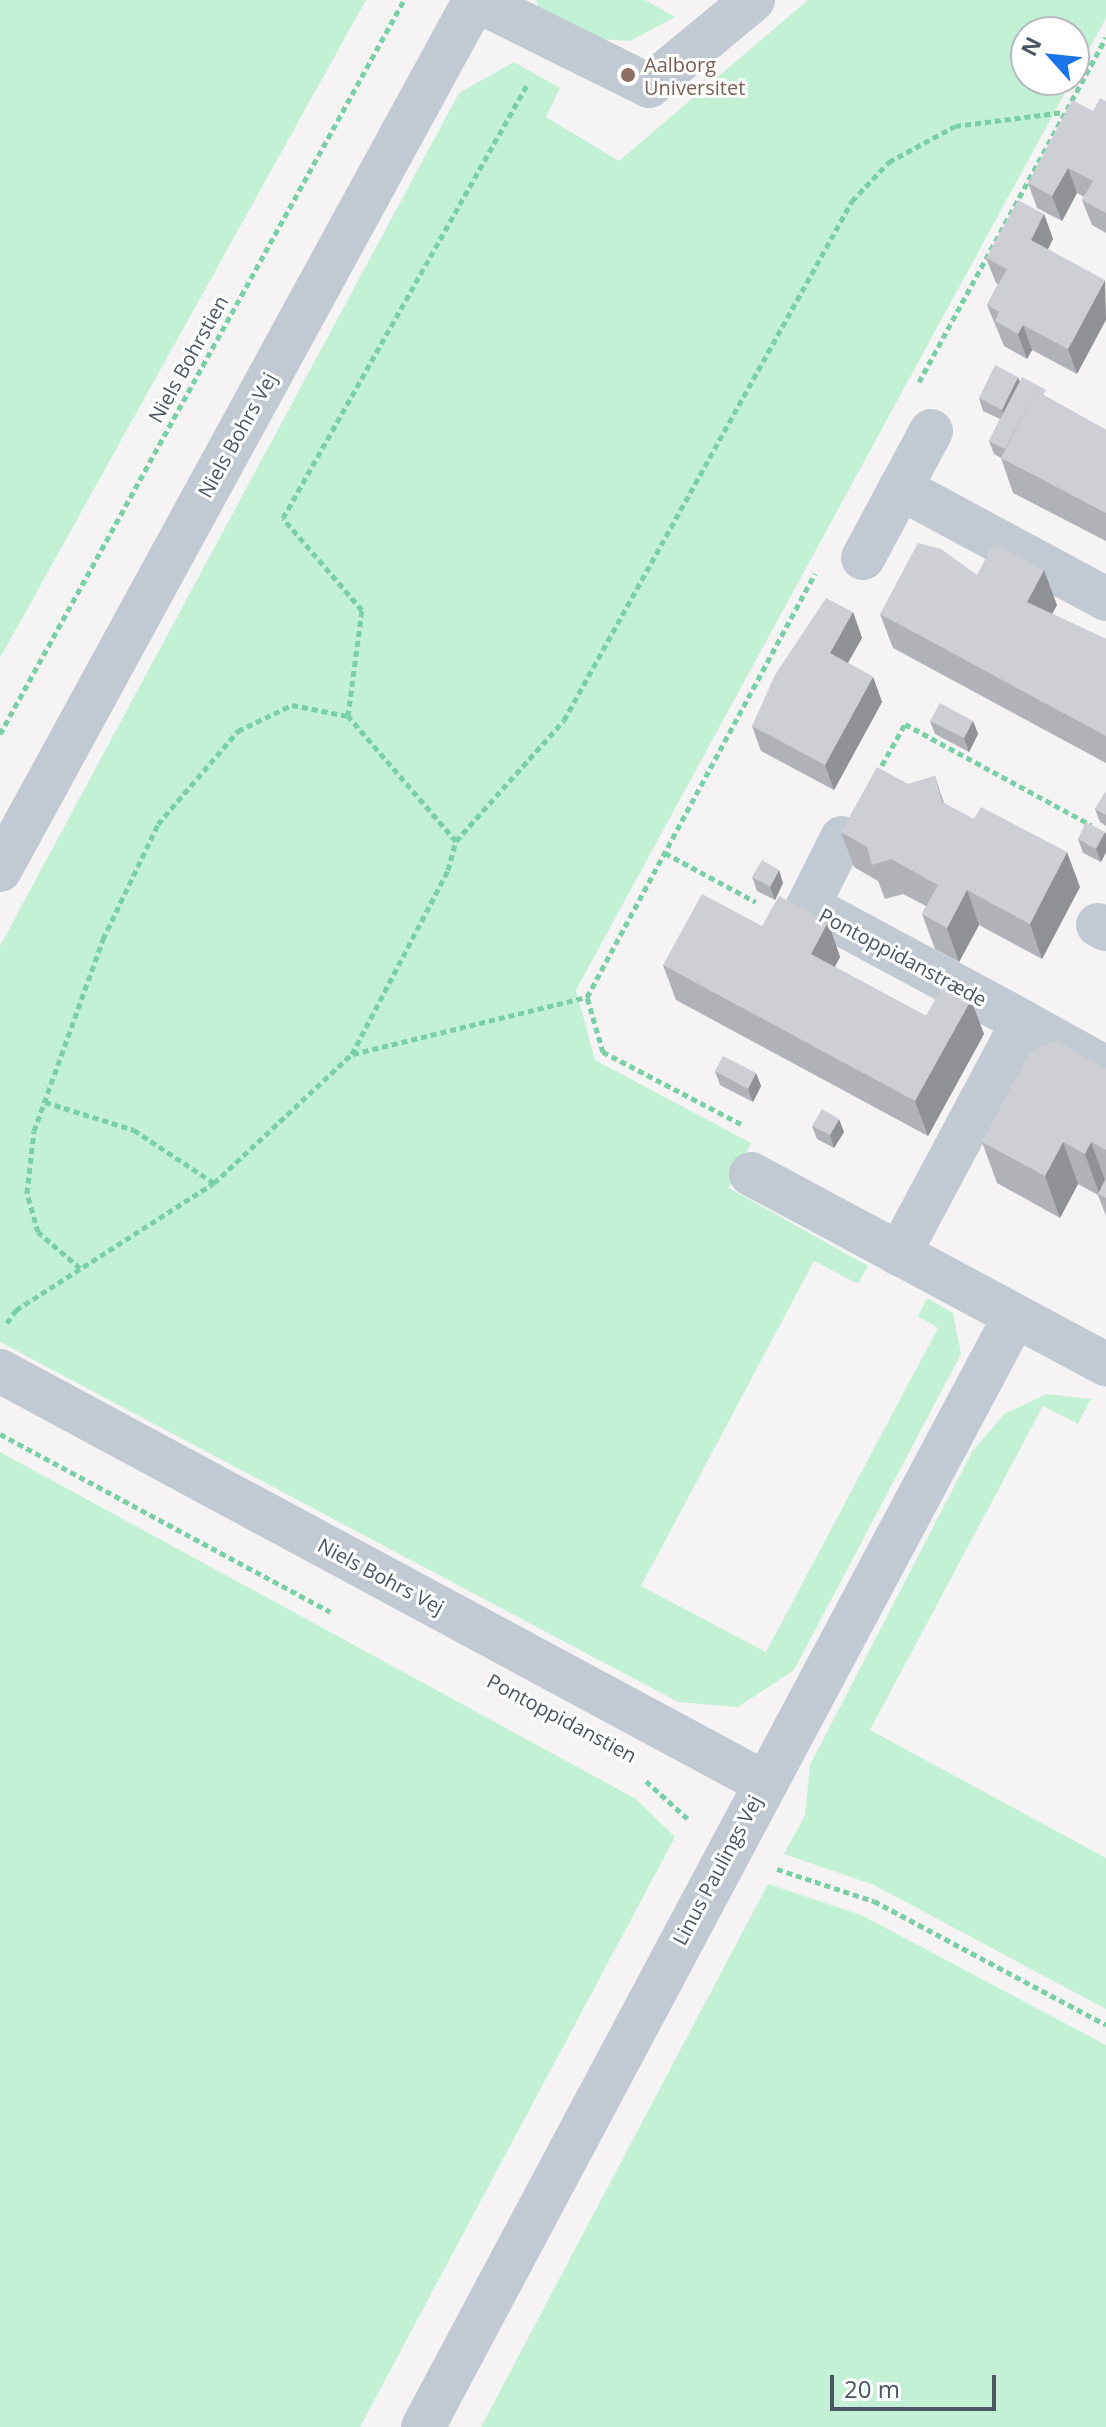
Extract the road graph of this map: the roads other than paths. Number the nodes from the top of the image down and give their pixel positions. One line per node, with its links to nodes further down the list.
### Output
1 (475, 0): 2 (street); 8 (street, Niels Bohrs Vej)
2 (753, 0)
3 (931, 431): 4 (street)
4 (900, 488): 5 (street); 6 (street)
5 (863, 558)
6 (1106, 599)
7 (842, 838): 9 (street, Pontoppidanstræde)
8 (0, 870)
9 (1023, 1022): 10 (street, Pontoppidanstræde); 12 (street)
10 (1106, 1068)
11 (751, 1174): 12 (street)
12 (899, 1254): 13 (street)
13 (1015, 1316): 14 (street); 16 (street, Linus Paulings Vej)
14 (1106, 1364)
15 (0, 1371): 16 (street, Niels Bohrs Vej)
16 (763, 1782): 17 (street, Linus Paulings Vej)
17 (423, 2427)

